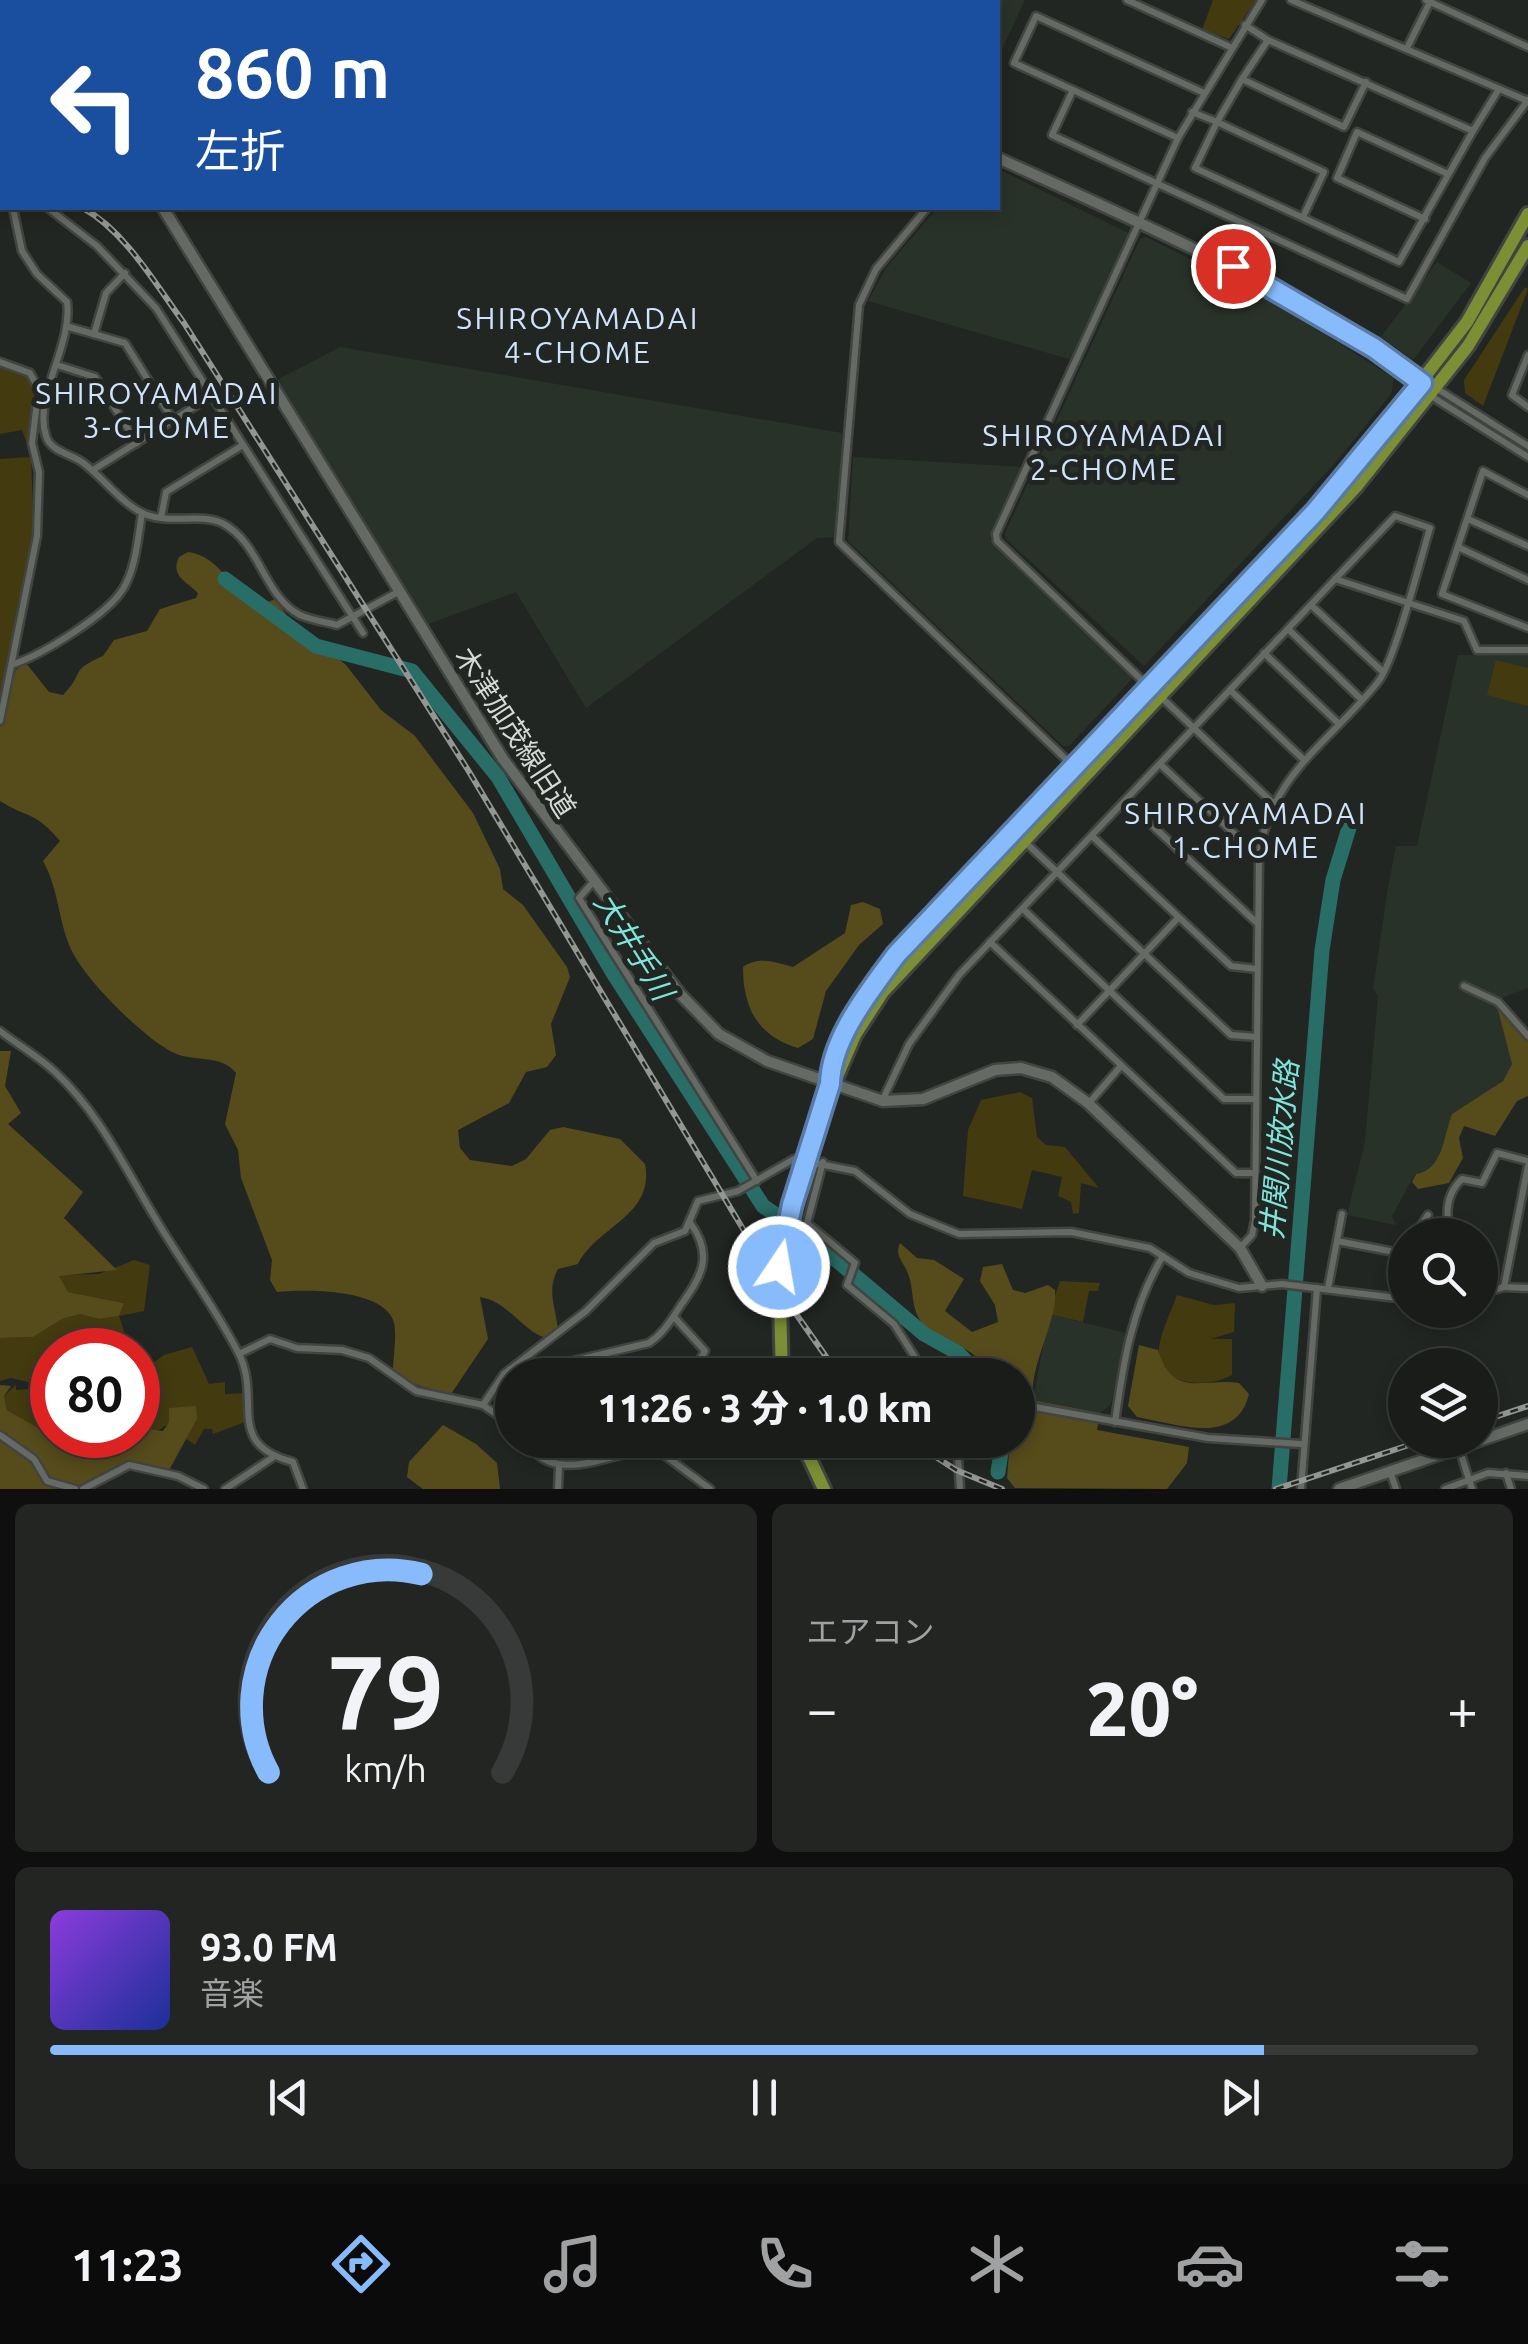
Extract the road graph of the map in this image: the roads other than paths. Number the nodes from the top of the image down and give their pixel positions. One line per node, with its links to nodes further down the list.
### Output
1 (1127, 0): 9 (street)
2 (1262, 0): 5 (street)
3 (1292, 0): 7 (street)
4 (1429, 1): 7 (street); 8 (street)
5 (1245, 25): 6 (street); 9 (street)
6 (1268, 40): 10 (street); 11 (street)
7 (1408, 46): 12 (street)
8 (1528, 47)
9 (1230, 48): 14 (street)
10 (1242, 80): 11 (street); 17 (street)
11 (1366, 82): 18 (street)
12 (1500, 89): 15 (street); 18 (street)
13 (1072, 90): 14 (street); 19 (street); 22 (street)
14 (1202, 92): 16 (street)
15 (1528, 100): 22 (street)
16 (1192, 112): 17 (street); 19 (street)
17 (1216, 122): 28 (street); 28 (street)
18 (1473, 131): 21 (street)
19 (1178, 138): 22 (street)
20 (1000, 159): 30 (street)
21 (1448, 174): 29 (street); 29 (street)
22 (1157, 183): 30 (street)
23 (13, 210): 33 (street)
24 (50, 210): 32 (street)
25 (164, 210): 58 (street, 木津加茂線旧道)
26 (926, 210): 77 (street)
27 (1528, 214): 39 (highway)
28 (1302, 218): 29 (street)
29 (1425, 219)
30 (1139, 222): 39 (street); 70 (street)
31 (1528, 246): 40 (highway)
32 (126, 273): 34 (street); 41 (street)
33 (69, 327): 34 (street); 37 (street)
34 (94, 334): 44 (street)
35 (1528, 355): 38 (street)
36 (0, 362): 42 (street)
37 (57, 365): 42 (street); 45 (street)
38 (1526, 366): 43 (street)
39 (1422, 383): 40 (street); 70 (highway)
40 (1434, 392): 47 (street); 48 (street); 70 (highway)
41 (213, 395): 44 (street); 46 (street)
42 (45, 396): 49 (street); 67 (street)
43 (1528, 407)
44 (173, 420): 45 (street)
45 (136, 444): 49 (street)
46 (243, 444): 52 (street); 61 (street)
47 (1528, 446)
48 (1528, 456)
49 (93, 470): 51 (street)
50 (1528, 495): 53 (street)
51 (142, 513): 52 (street); 67 (street)
52 (161, 518): 61 (street)
53 (1468, 519): 54 (street); 55 (street)
54 (1528, 546)
55 (1458, 548): 57 (street); 62 (street)
56 (1335, 579): 59 (street); 59 (street); 60 (street)
57 (1528, 580)
58 (398, 592): 61 (street); 84 (street, 木津加茂線旧道)
59 (1406, 603): 65 (street); 68 (street)
60 (1312, 605): 63 (street); 68 (street)
61 (354, 619): 64 (street)
62 (1528, 628)
63 (1288, 629): 66 (street); 71 (street)
64 (362, 633)
65 (1528, 650)
66 (1264, 653): 69 (street); 73 (street)
67 (13, 664): 72 (street)
68 (1383, 672): 71 (street)
69 (1230, 690): 74 (street); 75 (street)
70 (1154, 691): 74 (street); 77 (highway); 81 (highway)
71 (1361, 699): 73 (street)
72 (0, 721)
73 (1338, 723): 75 (street)
74 (1194, 728): 76 (street); 79 (street)
75 (1303, 759): 79 (street)
76 (1160, 764): 78 (street); 82 (street)
77 (1073, 766): 98 (highway)
78 (1126, 801): 80 (street); 87 (street)
79 (1273, 802): 82 (street)
80 (1092, 836): 83 (street); 86 (street)
81 (1023, 840): 83 (street); 98 (highway)
82 (1259, 857): 87 (street)
83 (1057, 874): 85 (street); 89 (street)
84 (593, 882): 98 (street, 木津加茂線旧道); 105 (street)
85 (1023, 908): 88 (street); 92 (street)
86 (1178, 918): 89 (street); 90 (street)
87 (1258, 924): 90 (street)
88 (990, 942): 93 (street); 100 (street)
89 (1144, 954): 92 (street); 96 (street)
90 (1258, 969): 96 (street)
91 (1464, 986): 95 (street)
92 (1110, 990): 93 (street); 99 (street)
93 (1077, 1025): 97 (street)
94 (0, 1031): 123 (street)
95 (1528, 1036)
96 (1257, 1037): 99 (street)
97 (1121, 1066): 101 (street); 104 (street)
98 (830, 1084): 100 (street, 木津加茂線旧道); 126 (highway, bridge)
99 (1256, 1099): 104 (street)
100 (882, 1100): 101 (street)
101 (1088, 1104): 112 (street)
102 (823, 1162): 105 (street); 114 (street); 127 (street)
103 (1528, 1163): 109 (street); 117 (street)
104 (1255, 1173): 112 (street)
105 (756, 1181): 110 (street)
106 (1342, 1214): 111 (street)
107 (1428, 1215): 108 (street)
108 (1426, 1218)
109 (1445, 1218)
110 (691, 1223): 122 (street); 128 (street)
111 (1338, 1242): 113 (street); 118 (street)
112 (1240, 1248): 115 (street)
113 (1388, 1251)
114 (1163, 1256): 115 (street); 131 (street)
115 (1262, 1286): 116 (street)
116 (1313, 1287): 118 (street); 135 (street)
117 (1504, 1287): 119 (street); 120 (street)
118 (1328, 1288): 121 (street)
119 (1528, 1288)
120 (1498, 1289)
121 (1388, 1296)
122 (674, 1317): 124 (street); 125 (street)
123 (239, 1354): 128 (street); 136 (street)
124 (577, 1358)
125 (701, 1358)
126 (782, 1358)
127 (915, 1358)
128 (482, 1404): 130 (street)
129 (1035, 1407): 131 (street)
130 (495, 1413)
131 (1115, 1422): 135 (street)
132 (1528, 1424): 134 (street)
133 (0, 1435): 149 (street)
134 (1498, 1435)
135 (1299, 1444): 158 (street)
136 (273, 1457): 152 (street); 153 (street)
137 (539, 1458): 144 (street)
138 (600, 1458): 144 (street)
139 (670, 1458): 155 (street)
140 (809, 1458): 156 (highway)
141 (958, 1458): 157 (street)
142 (1430, 1458): 145 (street)
143 (1463, 1458): 148 (street)
144 (559, 1467): 154 (street)
145 (1390, 1471): 159 (street); 160 (street)
146 (1506, 1473): 147 (street); 148 (street); 162 (street)
147 (1528, 1476)
148 (1471, 1485): 161 (street)
149 (75, 1489)
150 (83, 1489): 151 (street)
151 (204, 1489)
152 (224, 1489)
153 (303, 1489)
154 (558, 1489)
155 (710, 1489)
156 (824, 1489)
157 (960, 1489)
158 (1301, 1489)
159 (1338, 1489)
160 (1396, 1489)
161 (1444, 1489)
162 (1511, 1489)

